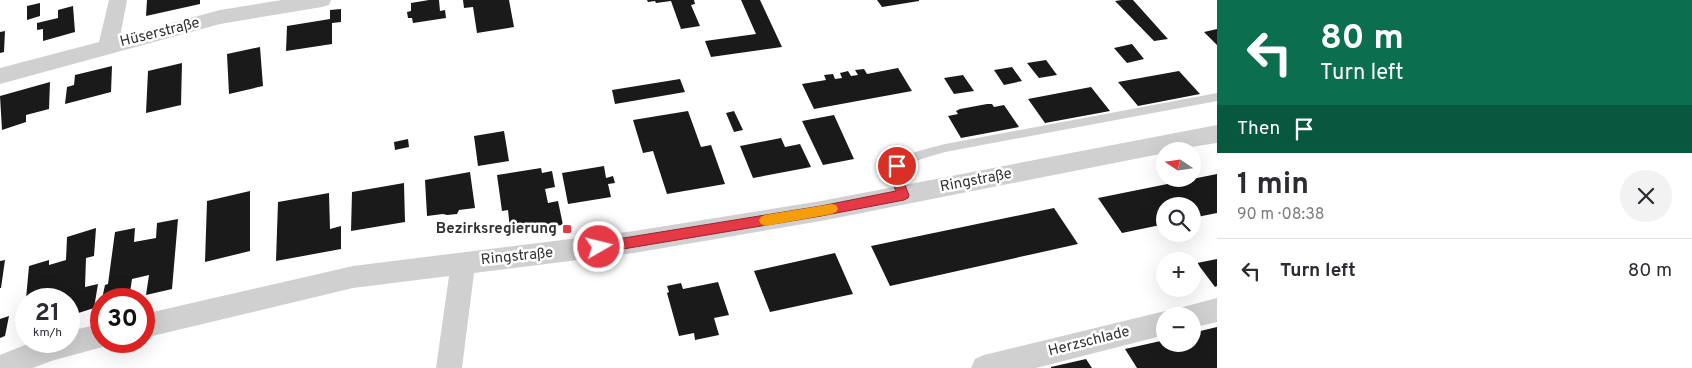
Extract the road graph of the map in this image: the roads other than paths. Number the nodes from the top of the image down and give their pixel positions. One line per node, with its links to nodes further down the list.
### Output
1 (118, 0): 3 (street)
2 (322, 0): 3 (street, Hüserstraße)
3 (108, 46): 4 (street, Hüserstraße)
4 (0, 76)
5 (1217, 97): 7 (lane)
6 (1217, 134): 7 (street, Ringstraße)
7 (904, 195): 8 (street, Ringstraße)
8 (463, 263): 11 (street, Ringstraße); 15 (street)
9 (1217, 310): 10 (street)
10 (1201, 314)
11 (155, 323)
12 (1156, 325): 16 (street, Herzschlade)
13 (90, 339): 14 (street)
14 (0, 368)
15 (449, 368)
16 (984, 368)

